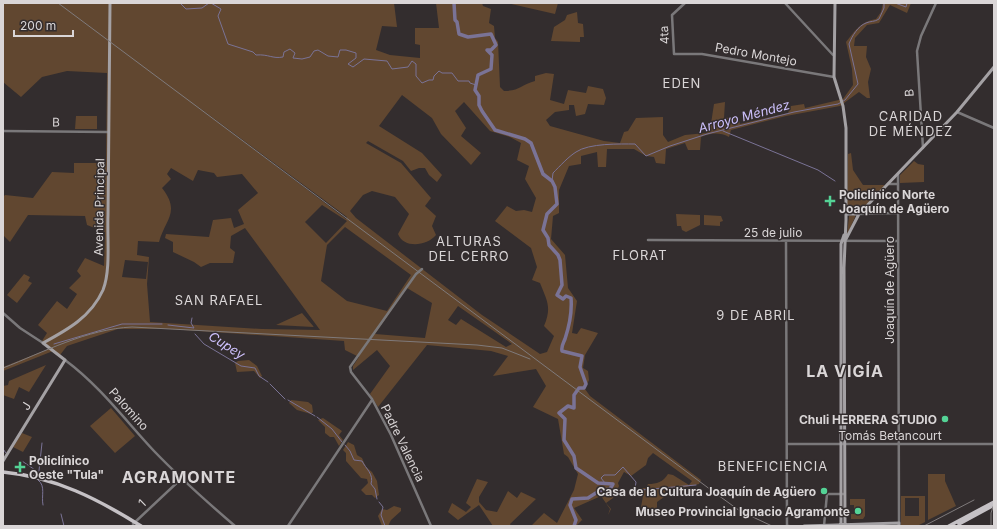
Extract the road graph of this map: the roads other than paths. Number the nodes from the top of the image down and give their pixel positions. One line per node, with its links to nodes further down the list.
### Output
1 (110, 3): 13 (main road, Avenida Principal)
2 (685, 3): 6 (street, 4ta)
3 (785, 3): 7 (street)
4 (835, 3): 7 (main road)
5 (936, 3): 14 (street, B)
6 (674, 54): 9 (street, Pedro Montejo)
7 (833, 55): 9 (main road)
8 (994, 67): 10 (main road)
9 (834, 76): 19 (main road)
10 (957, 112): 11 (street); 14 (main road)
11 (994, 128)
12 (3, 131): 13 (street, B)
13 (108, 132): 27 (main road, Avenida Principal)
14 (923, 148): 15 (main road)
15 (898, 174): 16 (main road); 17 (street, Joaquín de Agüero)
16 (888, 184): 17 (street); 20 (main road)
17 (898, 184): 18 (street, Joaquín de Agüero)
18 (898, 213): 20 (street); 24 (street, Joaquín de Agüero)
19 (846, 214): 20 (main road); 23 (main road)
20 (859, 214): 23 (main road)
21 (648, 240): 22 (street, 25 de julio)
22 (786, 241): 23 (street, 25 de julio); 32 (street)
23 (844, 241): 24 (street, 25 de julio); 33 (main road)
24 (898, 241): 34 (street, Joaquín de Agüero)
25 (422, 268): 29 (street, Padre Valencia)
26 (3, 313): 27 (street, Palomino)
27 (43, 343): 28 (main road, Palomino)
28 (65, 360): 36 (main road, J); 38 (street, Palomino)
29 (372, 399): 30 (street); 31 (street, Padre Valencia)
30 (369, 404): 31 (street); 47 (street)
31 (375, 406): 48 (street, Padre Valencia)
32 (786, 444): 33 (street, Tomás Betancourt); 49 (street)
33 (843, 444): 34 (street, Tomás Betancourt); 39 (main road)
34 (898, 444): 35 (street, Tomás Betancourt); 44 (street, Joaquín de Agüero)
35 (994, 444)
36 (3, 461)
37 (3, 472): 43 (main road)
38 (182, 478): 43 (street, 1); 46 (street, Palomino)
39 (843, 494): 42 (main road); 51 (street)
40 (994, 503): 41 (main road)
41 (967, 518): 52 (main road); 53 (main road)
42 (843, 523): 44 (main road); 51 (main road)
43 (135, 524): 45 (main road)
44 (899, 525)
45 (141, 526)
46 (235, 526)
47 (288, 526)
48 (431, 526)
49 (788, 526)
50 (804, 526): 51 (main road)
51 (824, 526)
52 (949, 526)
53 (954, 526)

